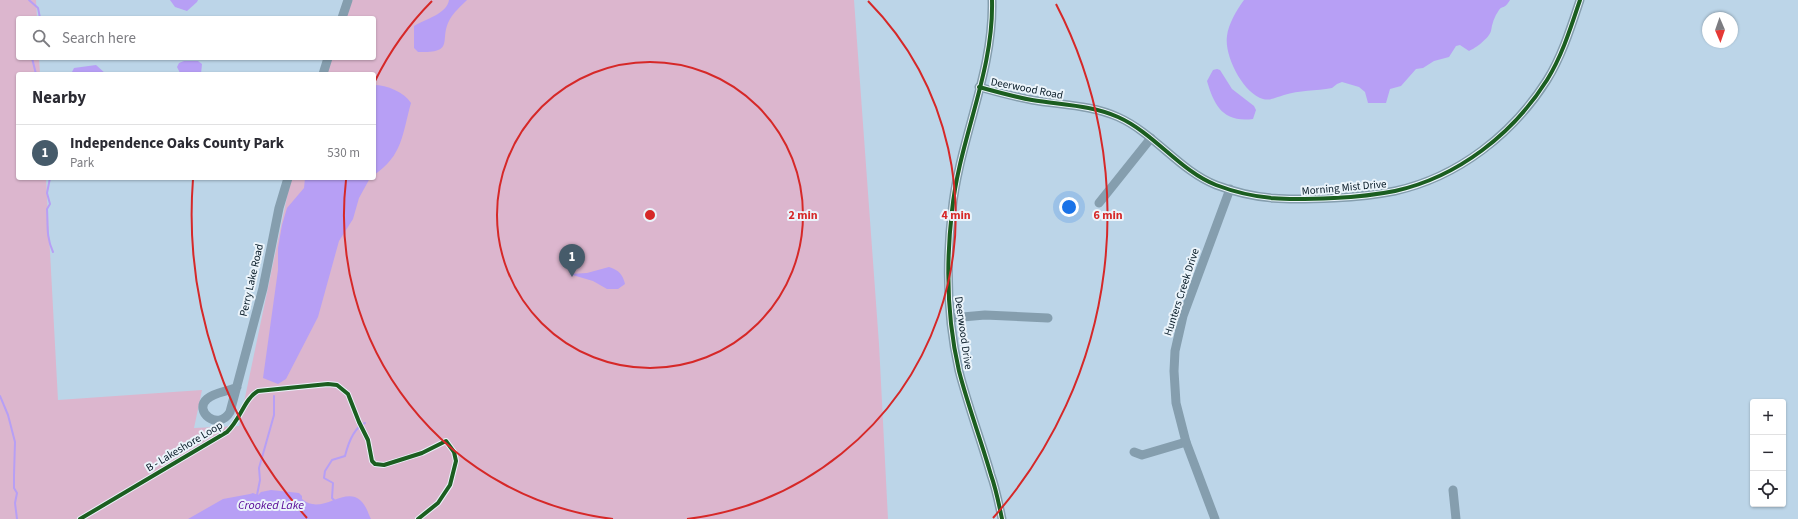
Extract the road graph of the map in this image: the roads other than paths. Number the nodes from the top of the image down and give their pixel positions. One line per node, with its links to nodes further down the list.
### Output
1 (348, 0): 4 (street)
2 (992, 0): 7 (street, Deerwood Road)
3 (1580, 0): 10 (street, Morning Mist Drive)
4 (343, 16)
5 (327, 60): 6 (street)
6 (324, 72)
7 (979, 87): 8 (street, Deerwood Road); 12 (street, Deerwood Drive)
8 (1151, 138): 10 (street, Morning Mist Drive); 11 (street)
9 (287, 180): 14 (street, Perry Lake Road)
10 (1230, 189): 15 (street, Hunters Creek Drive)
11 (1099, 204)
12 (951, 318): 13 (street); 18 (street, Deerwood Drive)
13 (1048, 318)
14 (237, 387)
15 (1186, 442): 16 (street); 19 (street, Hunters Creek Drive)
16 (1134, 452)
17 (1453, 490): 20 (street)
18 (1002, 519)
19 (1216, 519)
20 (1456, 519)

